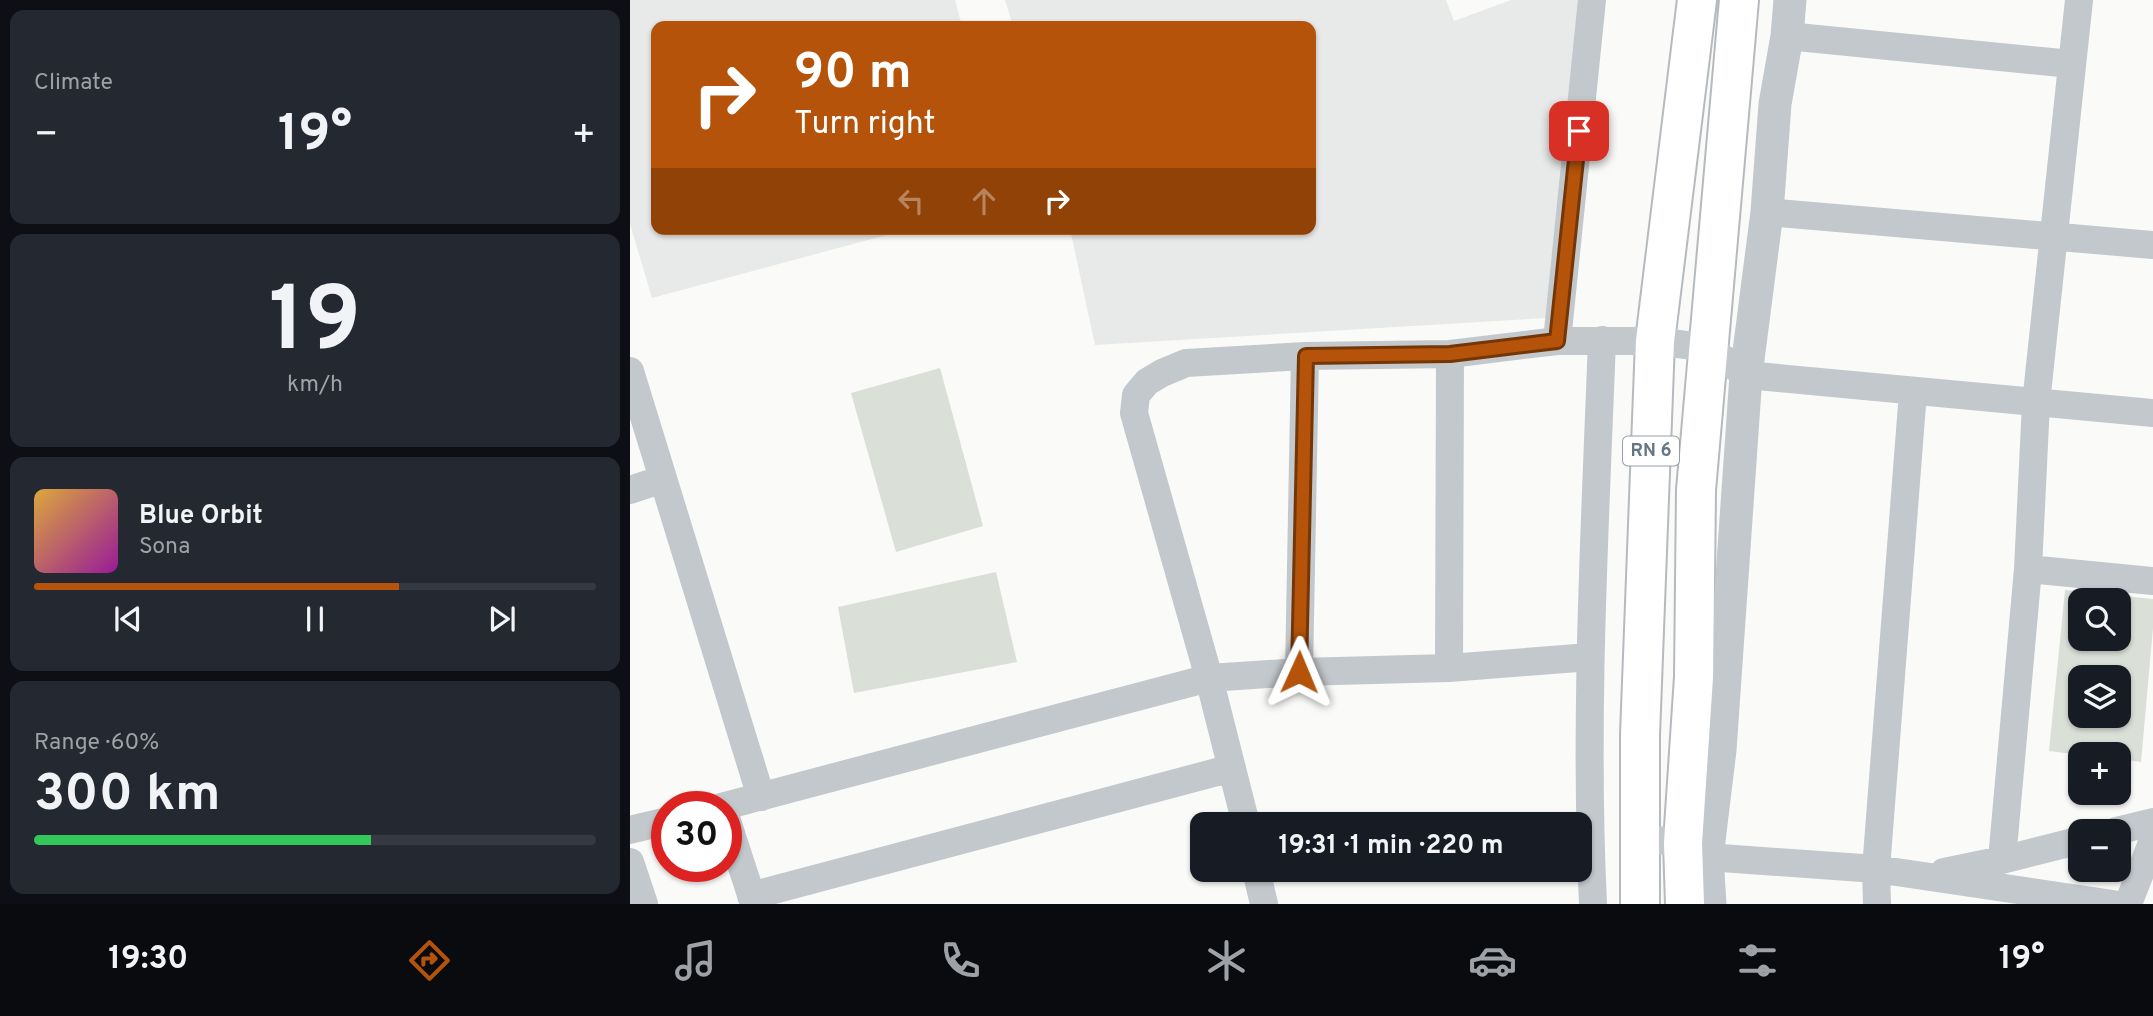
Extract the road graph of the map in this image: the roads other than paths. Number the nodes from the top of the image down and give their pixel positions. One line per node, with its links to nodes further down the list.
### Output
1 (1592, 0): 12 (street)
2 (1697, 0): 13 (main road, RN 6)
3 (1739, 0): 14 (main road, RN 6)
4 (1790, 0): 6 (street)
5 (2079, 0): 7 (street)
6 (1787, 36): 7 (street); 8 (street)
7 (2071, 64): 9 (street)
8 (1767, 212): 9 (street); 18 (street)
9 (2055, 235): 10 (street); 20 (street)
10 (2153, 245)
11 (1602, 340): 12 (street); 13 (street); 26 (street)
12 (1557, 341): 15 (street)
13 (1655, 341): 14 (street); 39 (main road, RN 6)
14 (1709, 348): 18 (street); 42 (main road, RN 6)
15 (1450, 354): 16 (street); 27 (street)
16 (1306, 356): 28 (street); 29 (street)
17 (630, 371): 22 (street)
18 (1746, 375): 19 (street); 42 (street)
19 (1913, 392): 20 (street); 46 (street)
20 (2036, 403): 21 (street); 24 (street)
21 (2153, 414)
22 (663, 479): 23 (street); 31 (street)
23 (630, 490)
24 (2028, 569): 25 (street); 43 (street)
25 (2153, 581)
26 (1590, 657): 27 (street); 34 (street)
27 (1449, 667): 28 (street)
28 (1299, 672): 29 (street)
29 (1209, 678): 30 (street); 31 (street)
30 (1232, 768): 33 (street); 50 (street)
31 (761, 797): 32 (street)
32 (742, 802)
33 (1243, 812)
34 (1582, 812)
35 (2153, 822): 37 (street)
36 (651, 825): 38 (street)
37 (2131, 827)
38 (630, 830)
39 (1639, 838): 42 (street); 54 (main road, RN 6)
40 (2153, 840): 59 (street)
41 (2068, 843): 43 (street)
42 (1695, 850): 46 (street); 55 (main road, RN 6); 56 (street)
43 (2002, 860): 47 (street)
44 (630, 862): 51 (street)
45 (742, 868): 50 (street)
46 (1876, 869): 47 (street); 57 (street)
47 (1925, 876): 58 (street)
48 (1259, 882): 52 (street)
49 (1590, 882): 53 (street)
50 (752, 900)
51 (644, 904)
52 (1264, 904)
53 (1593, 904)
54 (1640, 904)
55 (1685, 904)
56 (1710, 904)
57 (1877, 904)
58 (2113, 904)
59 (2128, 904)

